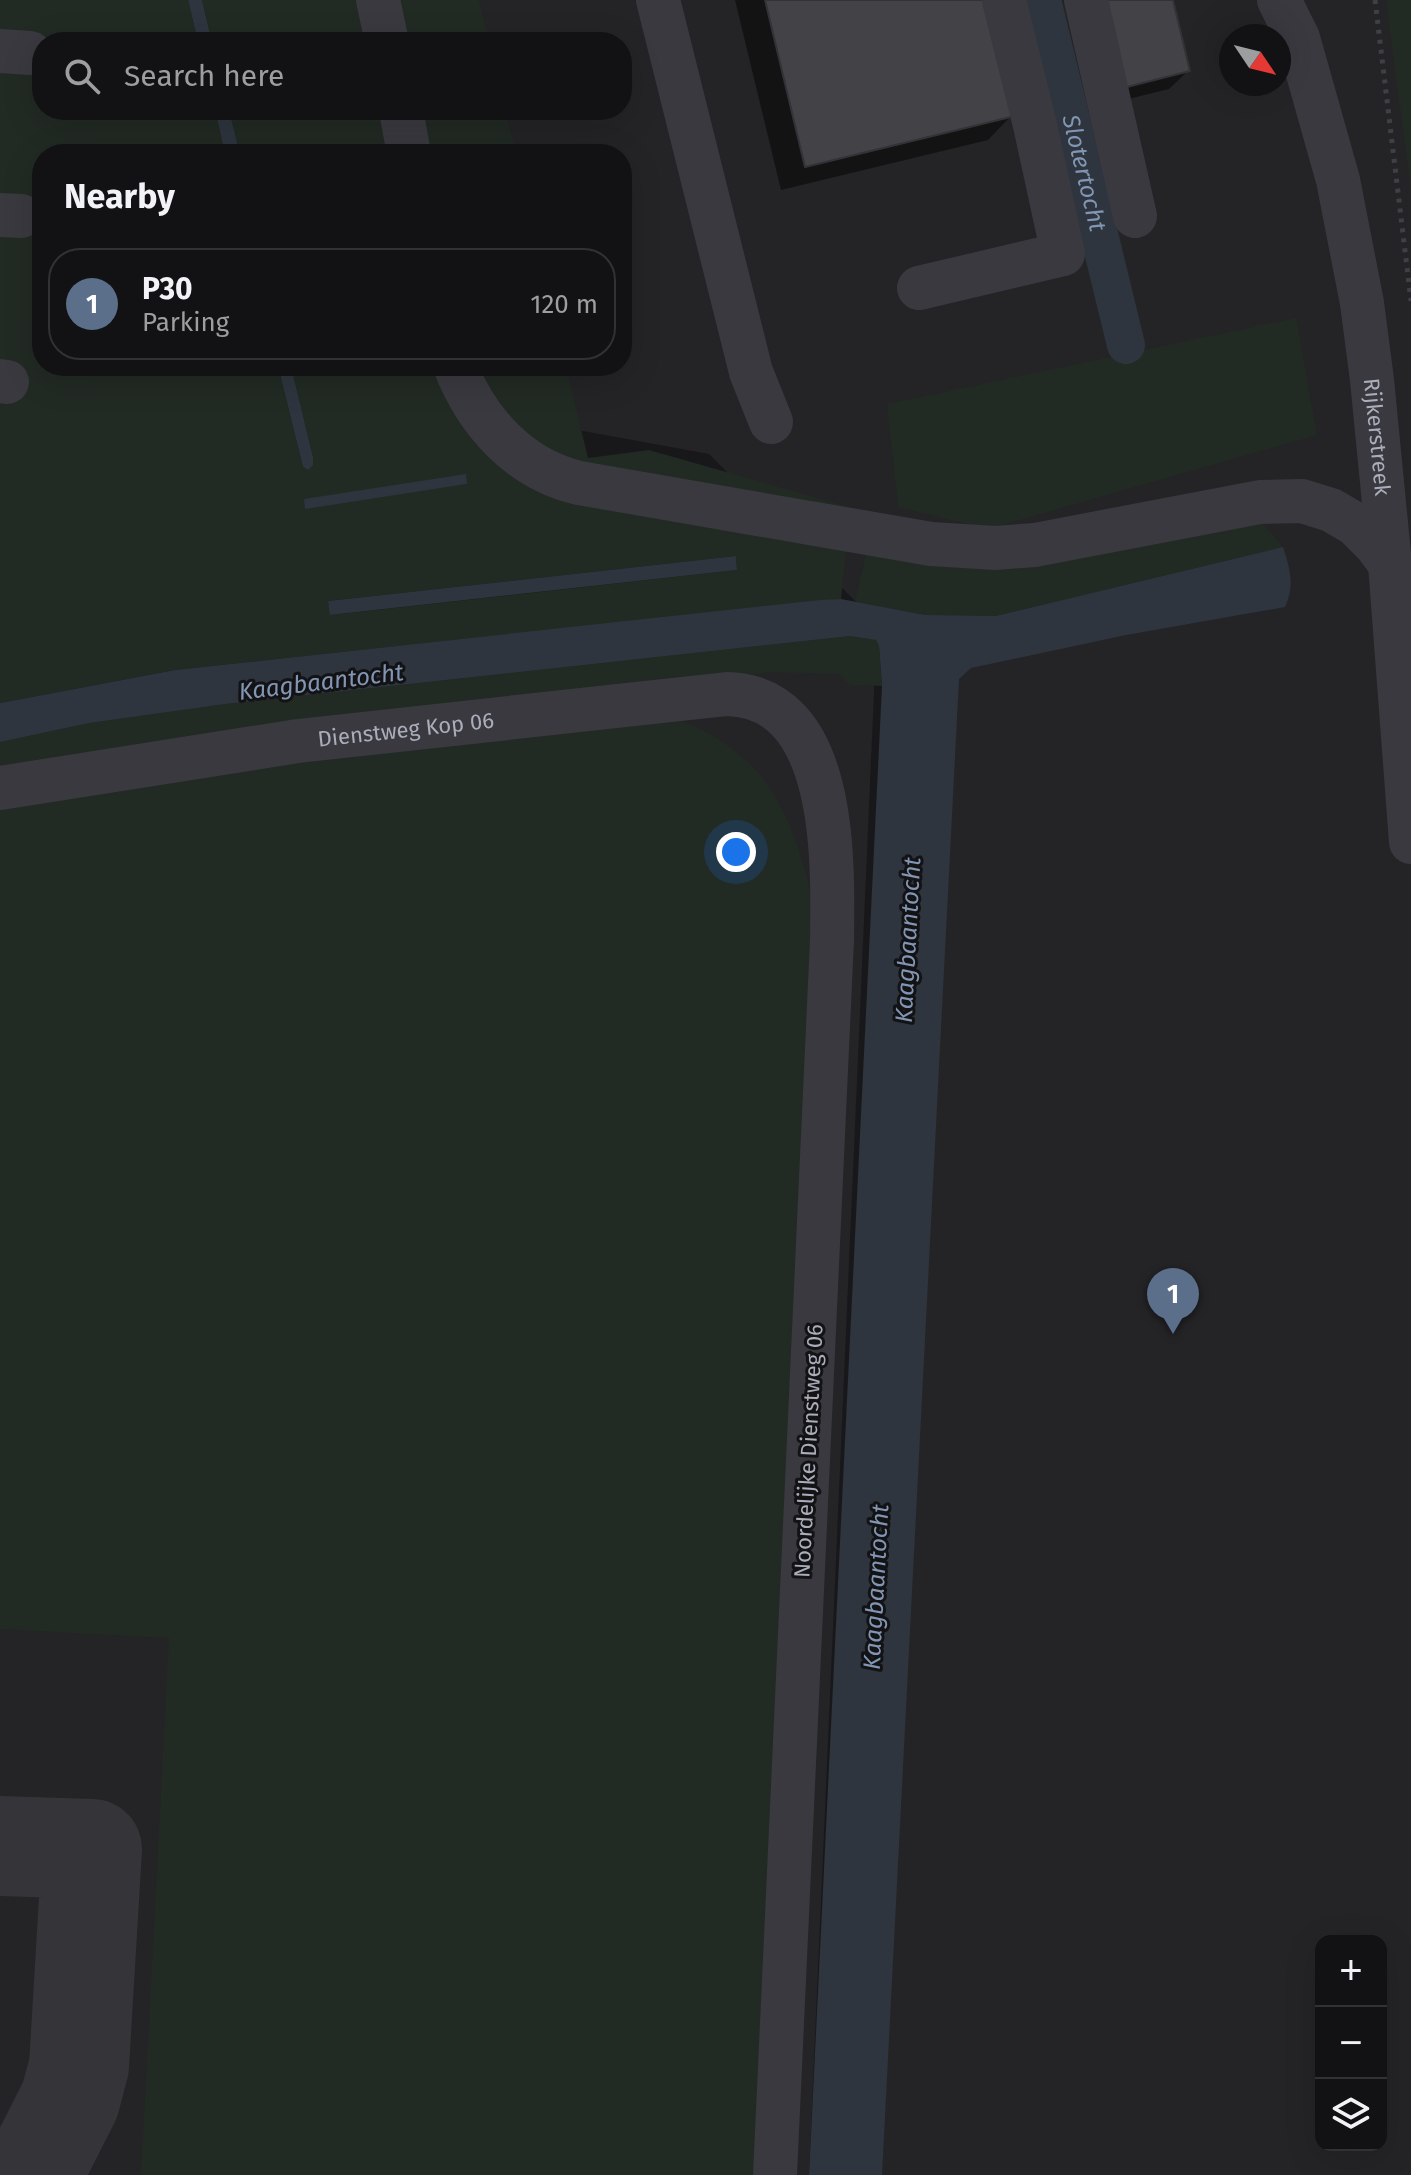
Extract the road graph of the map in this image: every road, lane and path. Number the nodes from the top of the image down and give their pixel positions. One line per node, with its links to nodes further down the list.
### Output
1 (378, 0): 7 (street)
2 (658, 0): 14 (street)
3 (1004, 0): 11 (street)
4 (1086, 0): 10 (street)
5 (1375, 0): 12 (path)
6 (1293, 13): 15 (street, Rijkerstreek)
7 (385, 32)
8 (403, 120): 9 (street)
9 (407, 144)
10 (1135, 216)
11 (919, 288)
12 (1411, 301)
13 (460, 376): 15 (street)
14 (771, 422)
15 (1390, 564): 18 (street, Rijkerstreek)
16 (799, 733): 17 (street, Dienstweg Kop 06); 19 (street, Noordelijke Dienstweg 06)
17 (0, 788)
18 (1411, 842)
19 (775, 2175)

